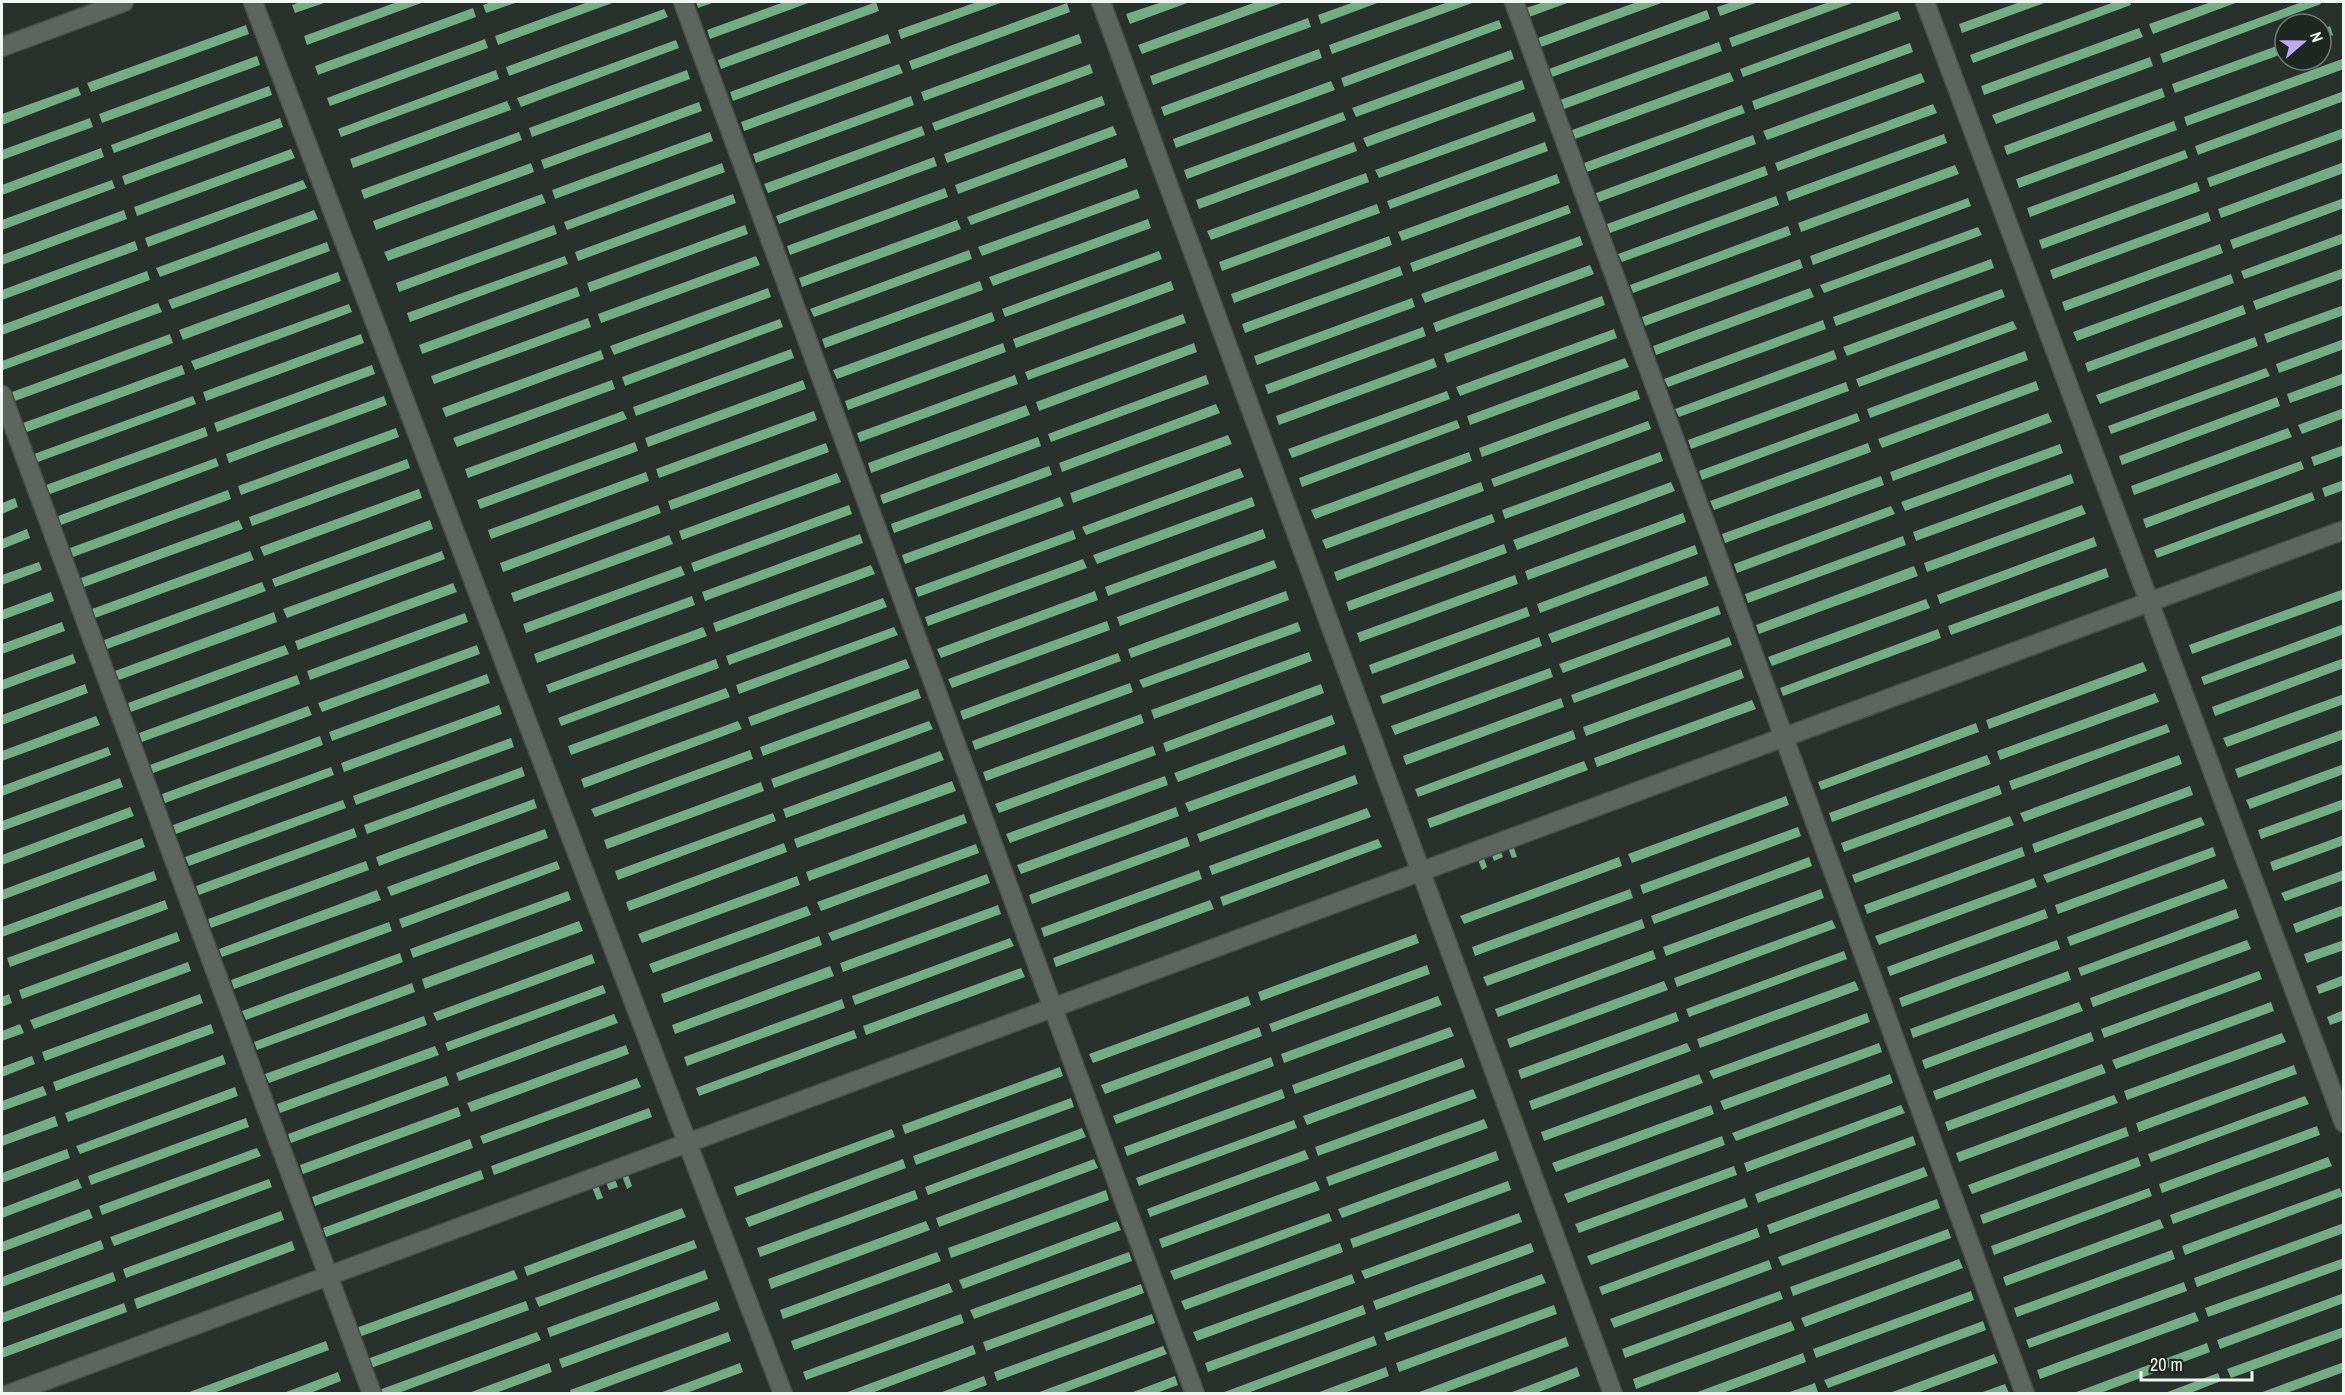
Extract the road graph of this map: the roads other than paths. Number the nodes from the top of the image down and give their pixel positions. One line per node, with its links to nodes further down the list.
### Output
1 (124, 2): 7 (lane)
2 (253, 2): 15 (lane)
3 (683, 2): 13 (lane)
4 (1101, 2): 12 (lane)
5 (1514, 2): 11 (lane)
6 (1925, 2): 10 (lane)
7 (2, 47)
8 (2, 395): 16 (lane)
9 (2343, 530): 10 (lane)
10 (2149, 602): 11 (lane); 14 (lane)
11 (1784, 737): 12 (lane); 22 (lane)
12 (1421, 871): 13 (lane); 21 (lane)
13 (1053, 1007): 15 (lane); 20 (lane)
14 (2343, 1123)
15 (687, 1142): 16 (lane); 19 (lane)
16 (328, 1275): 17 (lane); 18 (lane)
17 (9, 1394)
18 (372, 1394)
19 (783, 1394)
20 (1195, 1394)
21 (1613, 1394)
22 (2025, 1394)

